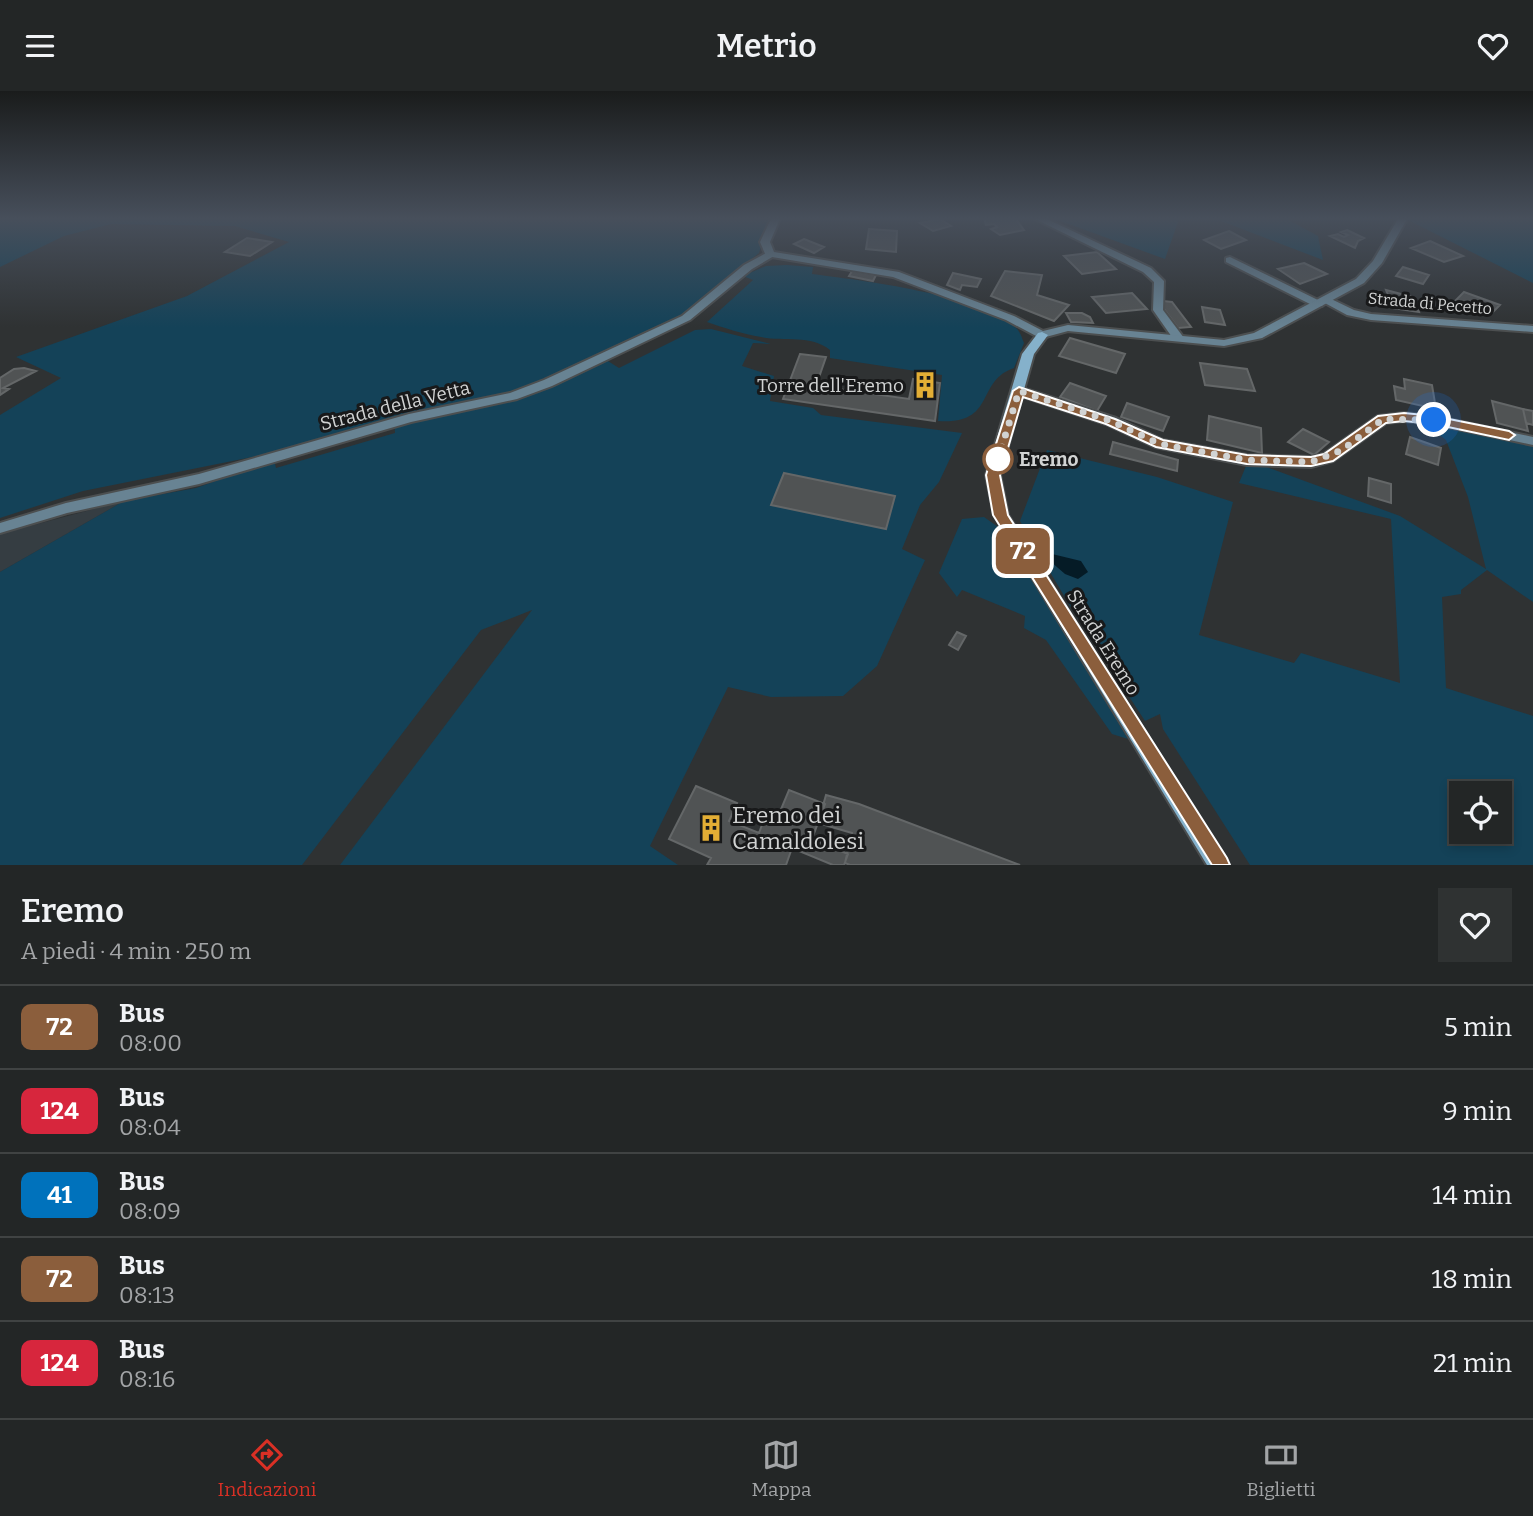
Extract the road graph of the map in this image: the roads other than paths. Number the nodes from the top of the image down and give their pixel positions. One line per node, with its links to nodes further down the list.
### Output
1 (768, 255): 12 (street, Strada della Vetta)
2 (777, 255): 8 (street)
3 (1116, 255): 9 (street)
4 (1381, 255): 6 (street, Strada di Pecetto)
5 (1230, 260): 6 (street)
6 (1323, 302): 7 (street, Strada di Pecetto); 9 (street, Strada di Pecetto)
7 (1533, 329)
8 (1042, 335): 9 (street); 10 (main road, Strada Eremo)
9 (1178, 338)
10 (1019, 391): 11 (street); 13 (main road, Strada Eremo)
11 (1533, 441)
12 (0, 528)
13 (1219, 865)

